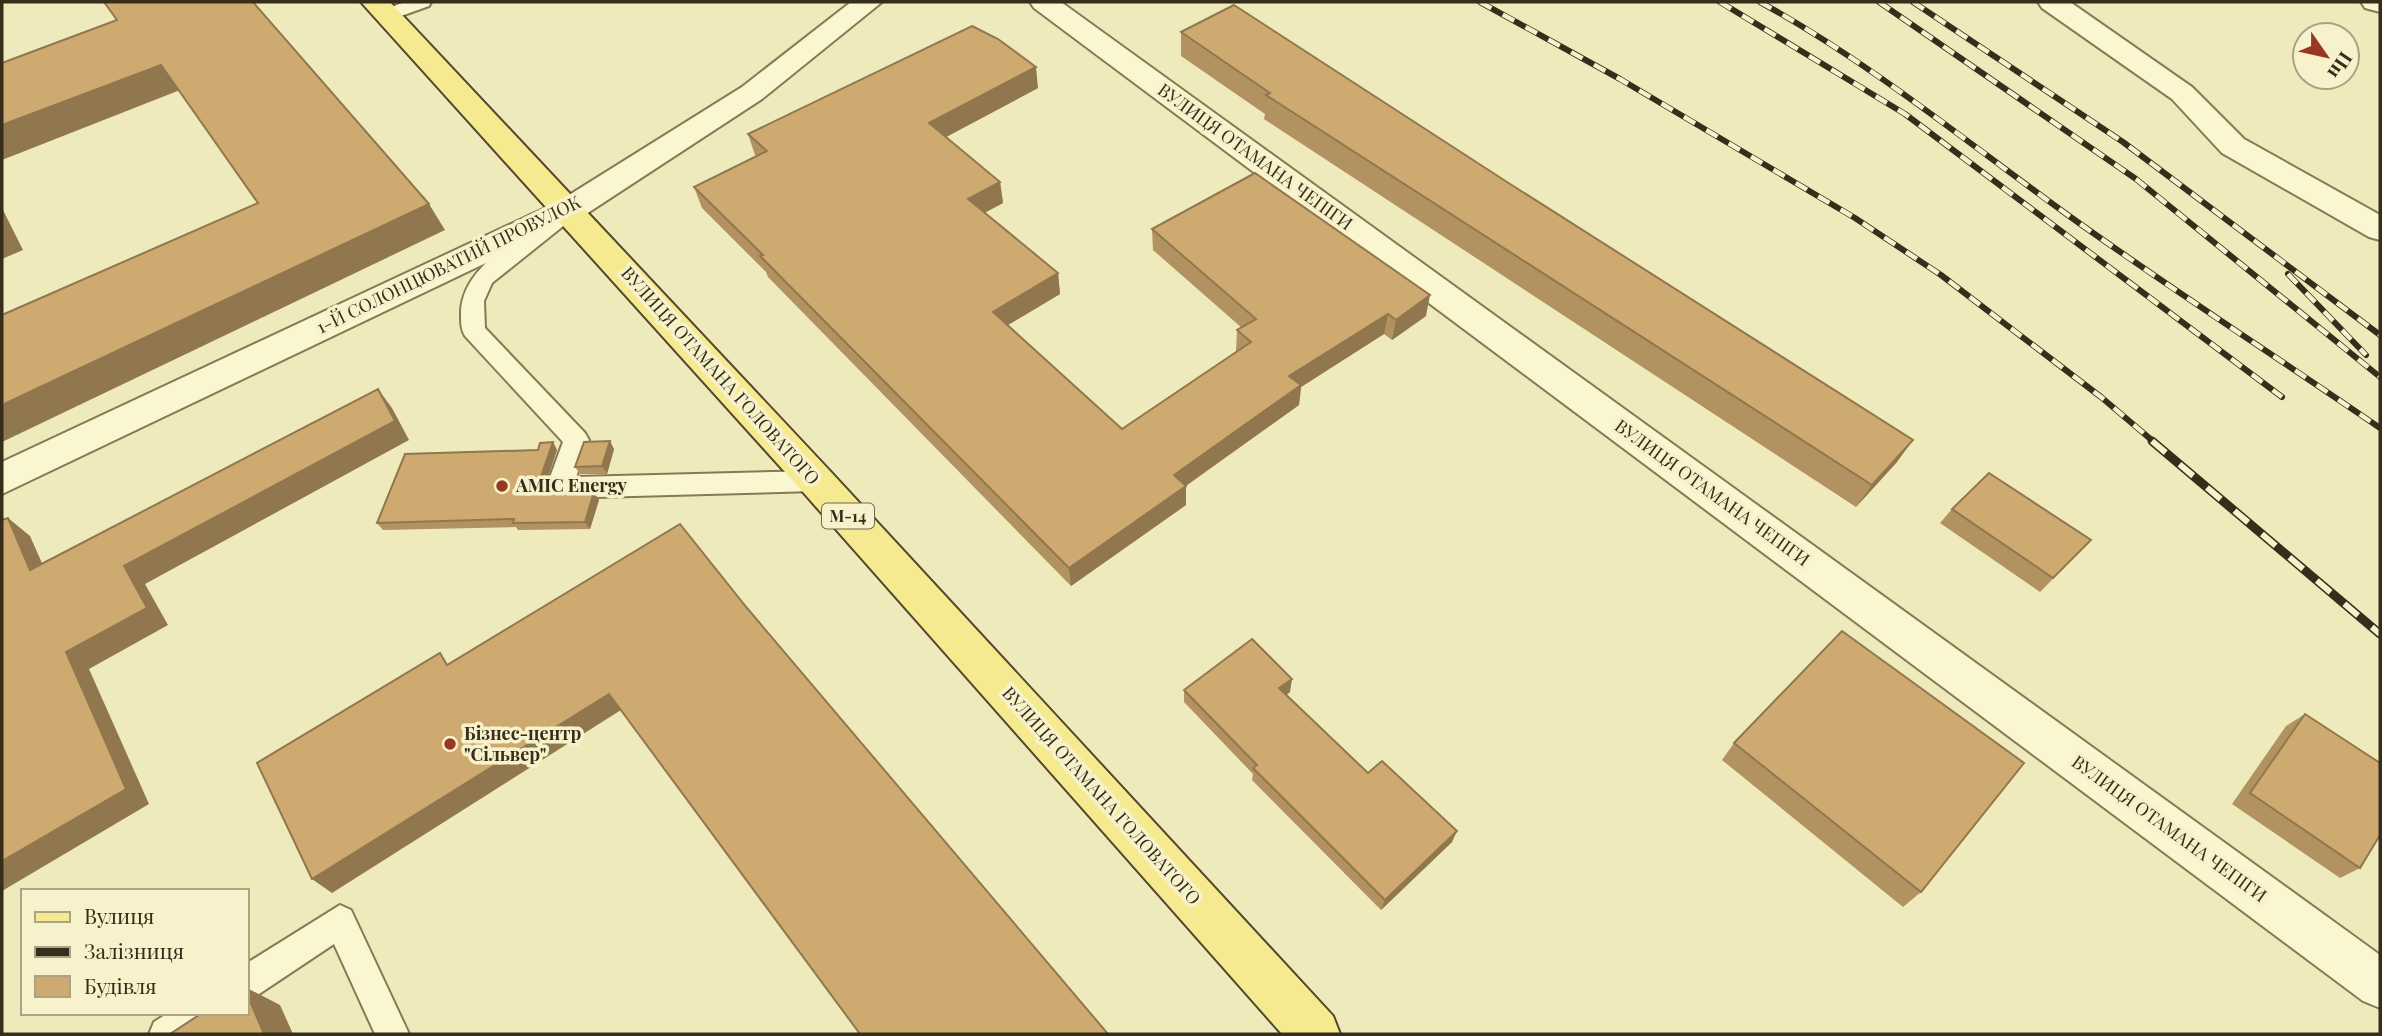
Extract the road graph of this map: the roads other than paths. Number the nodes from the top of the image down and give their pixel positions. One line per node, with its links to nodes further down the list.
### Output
1 (868, 2): 7 (street, 1-Й СОЛОНЦЮВАТИЙ ПРОВУЛОК)
2 (1044, 2): 12 (street, ВУЛИЦЯ ОТАМАНА ЧЕПІГИ)
3 (2052, 2): 8 (street)
4 (2375, 2): 5 (street)
5 (2380, 4)
6 (395, 6): 7 (main road, ВУЛИЦЯ ОТАМАНА ГОЛОВАТОГО / М-14)
7 (569, 210): 9 (street, 1-Й СОЛОНЦЮВАТИЙ ПРОВУЛОК); 10 (main road, ВУЛИЦЯ ОТАМАНА ГОЛОВАТОГО / М-14); 10 (lane)
8 (2380, 229)
9 (2, 478)
10 (816, 481): 16 (main road, ВУЛИЦЯ ОТАМАНА ГОЛОВАТОГО / М-14)
11 (248, 981): 15 (lane)
12 (2380, 984)
13 (195, 1015): 14 (lane)
14 (166, 1034)
15 (392, 1034)
16 (1315, 1034)

